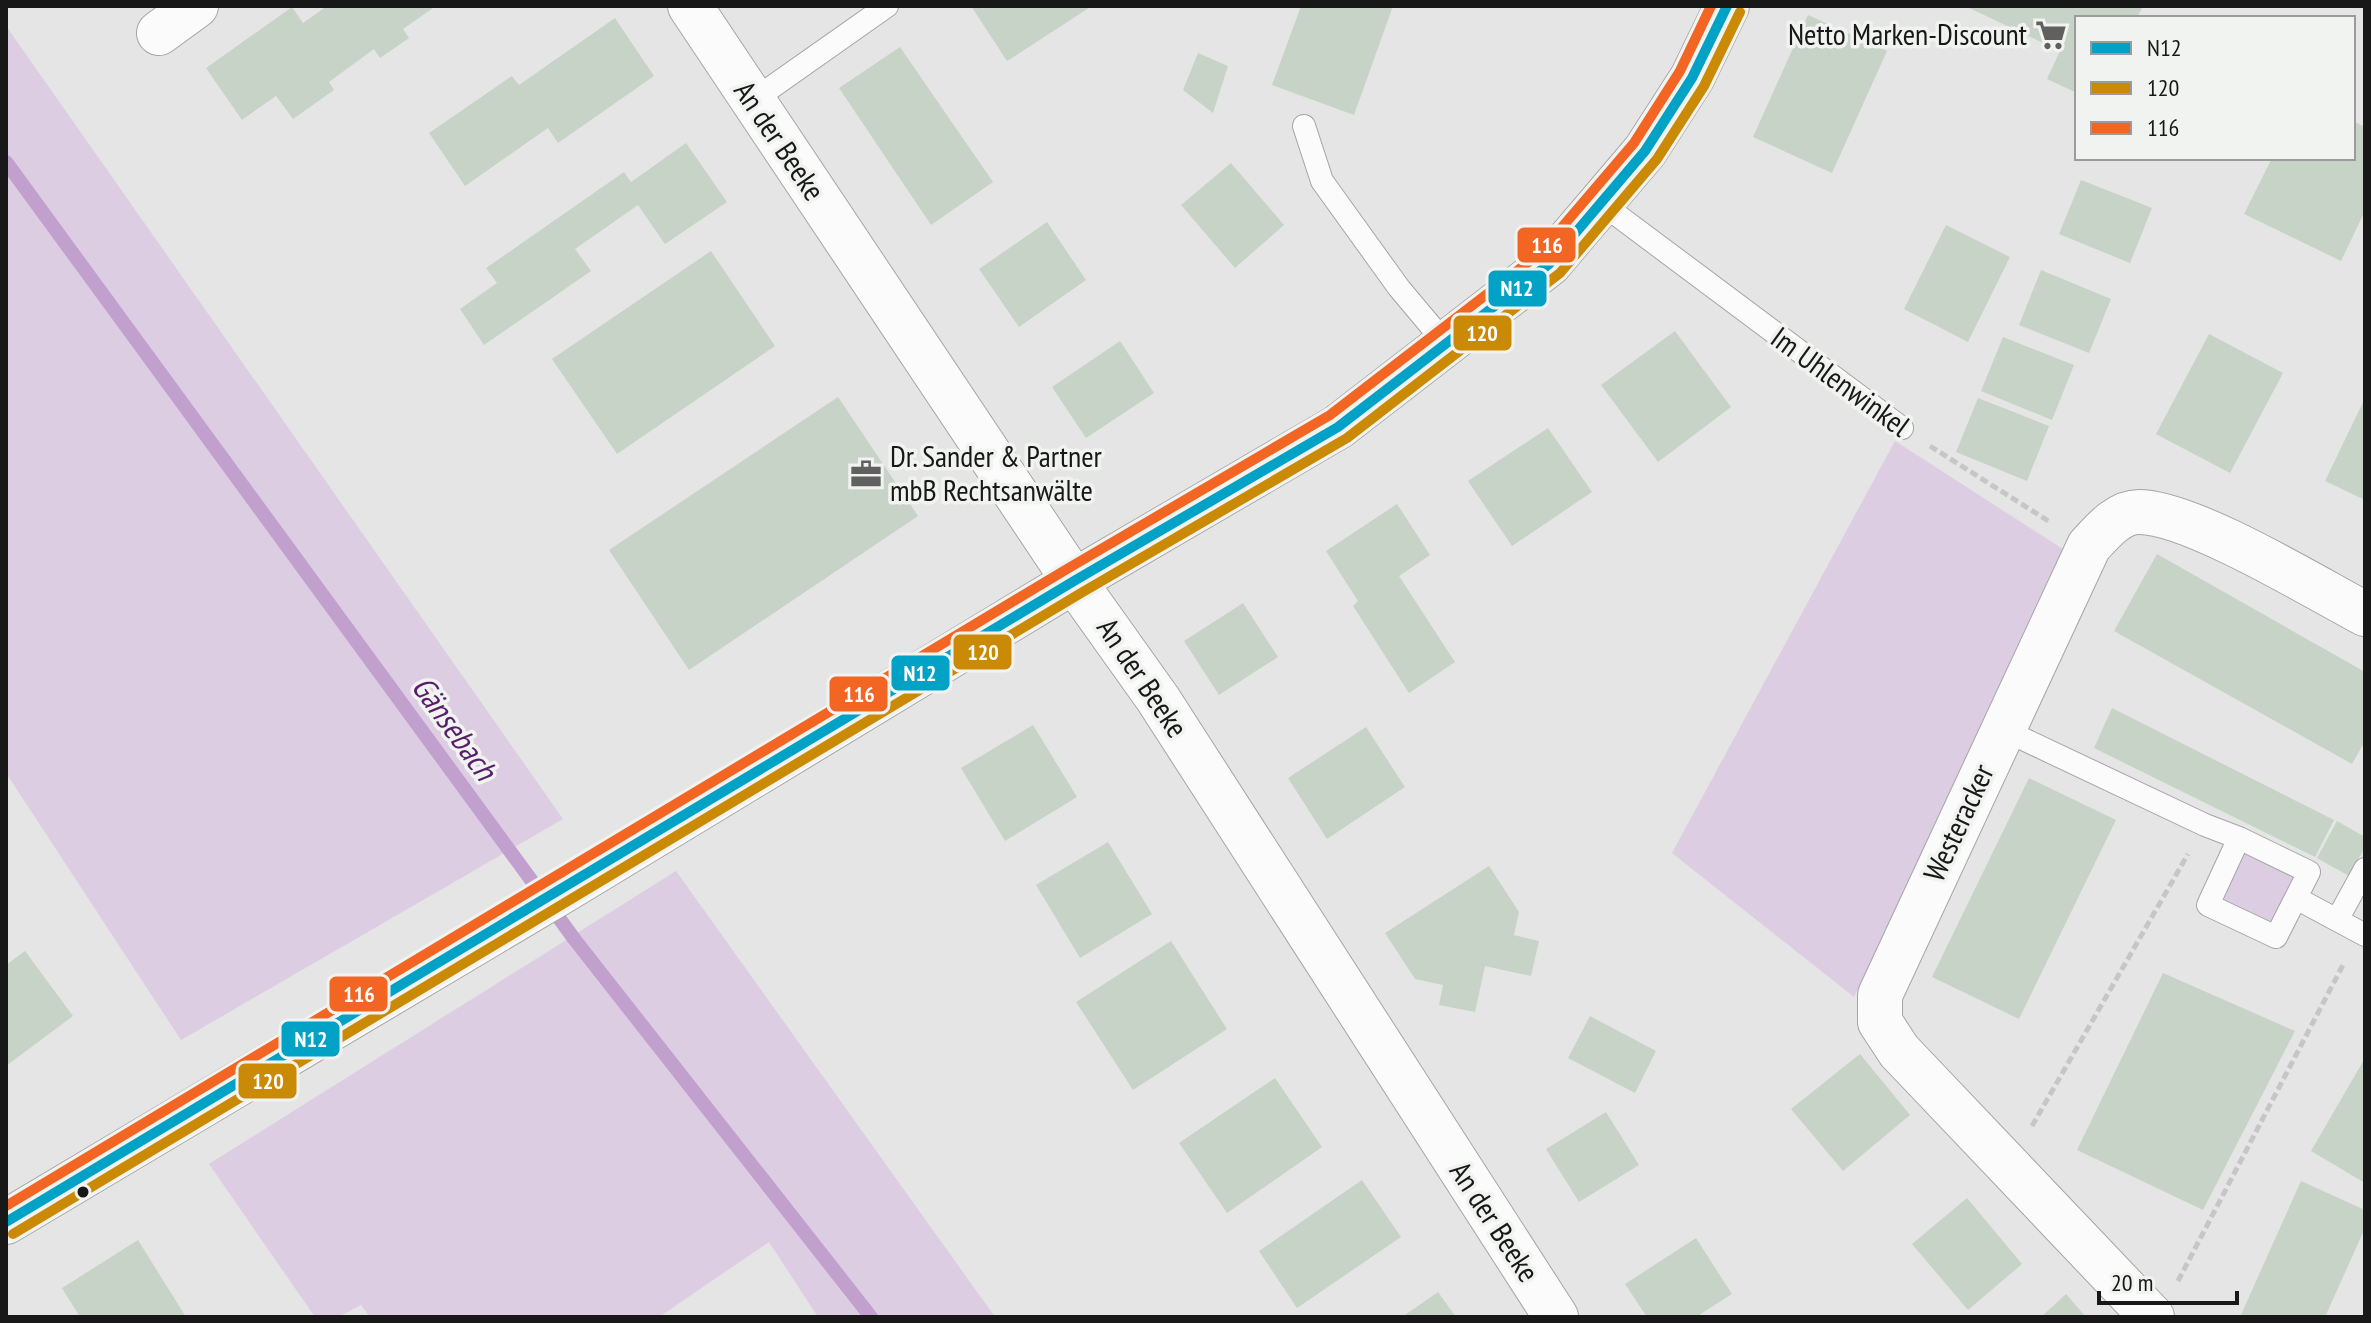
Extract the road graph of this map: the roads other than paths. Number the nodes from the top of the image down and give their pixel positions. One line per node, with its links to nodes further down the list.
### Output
1 (196, 6): 5 (street)
2 (690, 6): 6 (street, An der Beeke)
3 (887, 6): 6 (lane)
4 (1727, 6): 8 (street)
5 (159, 33)
6 (752, 101): 11 (street, An der Beeke)
7 (1304, 126): 9 (lane)
8 (1601, 203): 9 (street); 10 (lane, Im Uhlenwinkel)
9 (1446, 344): 11 (street)
10 (1902, 428)
11 (1074, 581): 19 (street); 21 (street, An der Beeke)
12 (2365, 614): 13 (street, Westeracker)
13 (2002, 729): 14 (lane); 20 (street, Westeracker)
14 (2239, 838): 16 (lane); 16 (lane)
15 (2365, 869): 17 (lane)
16 (2296, 898): 17 (lane)
17 (2337, 920): 18 (lane)
18 (2362, 933)
19 (6, 1222)
20 (2163, 1303)
21 (1556, 1317)

